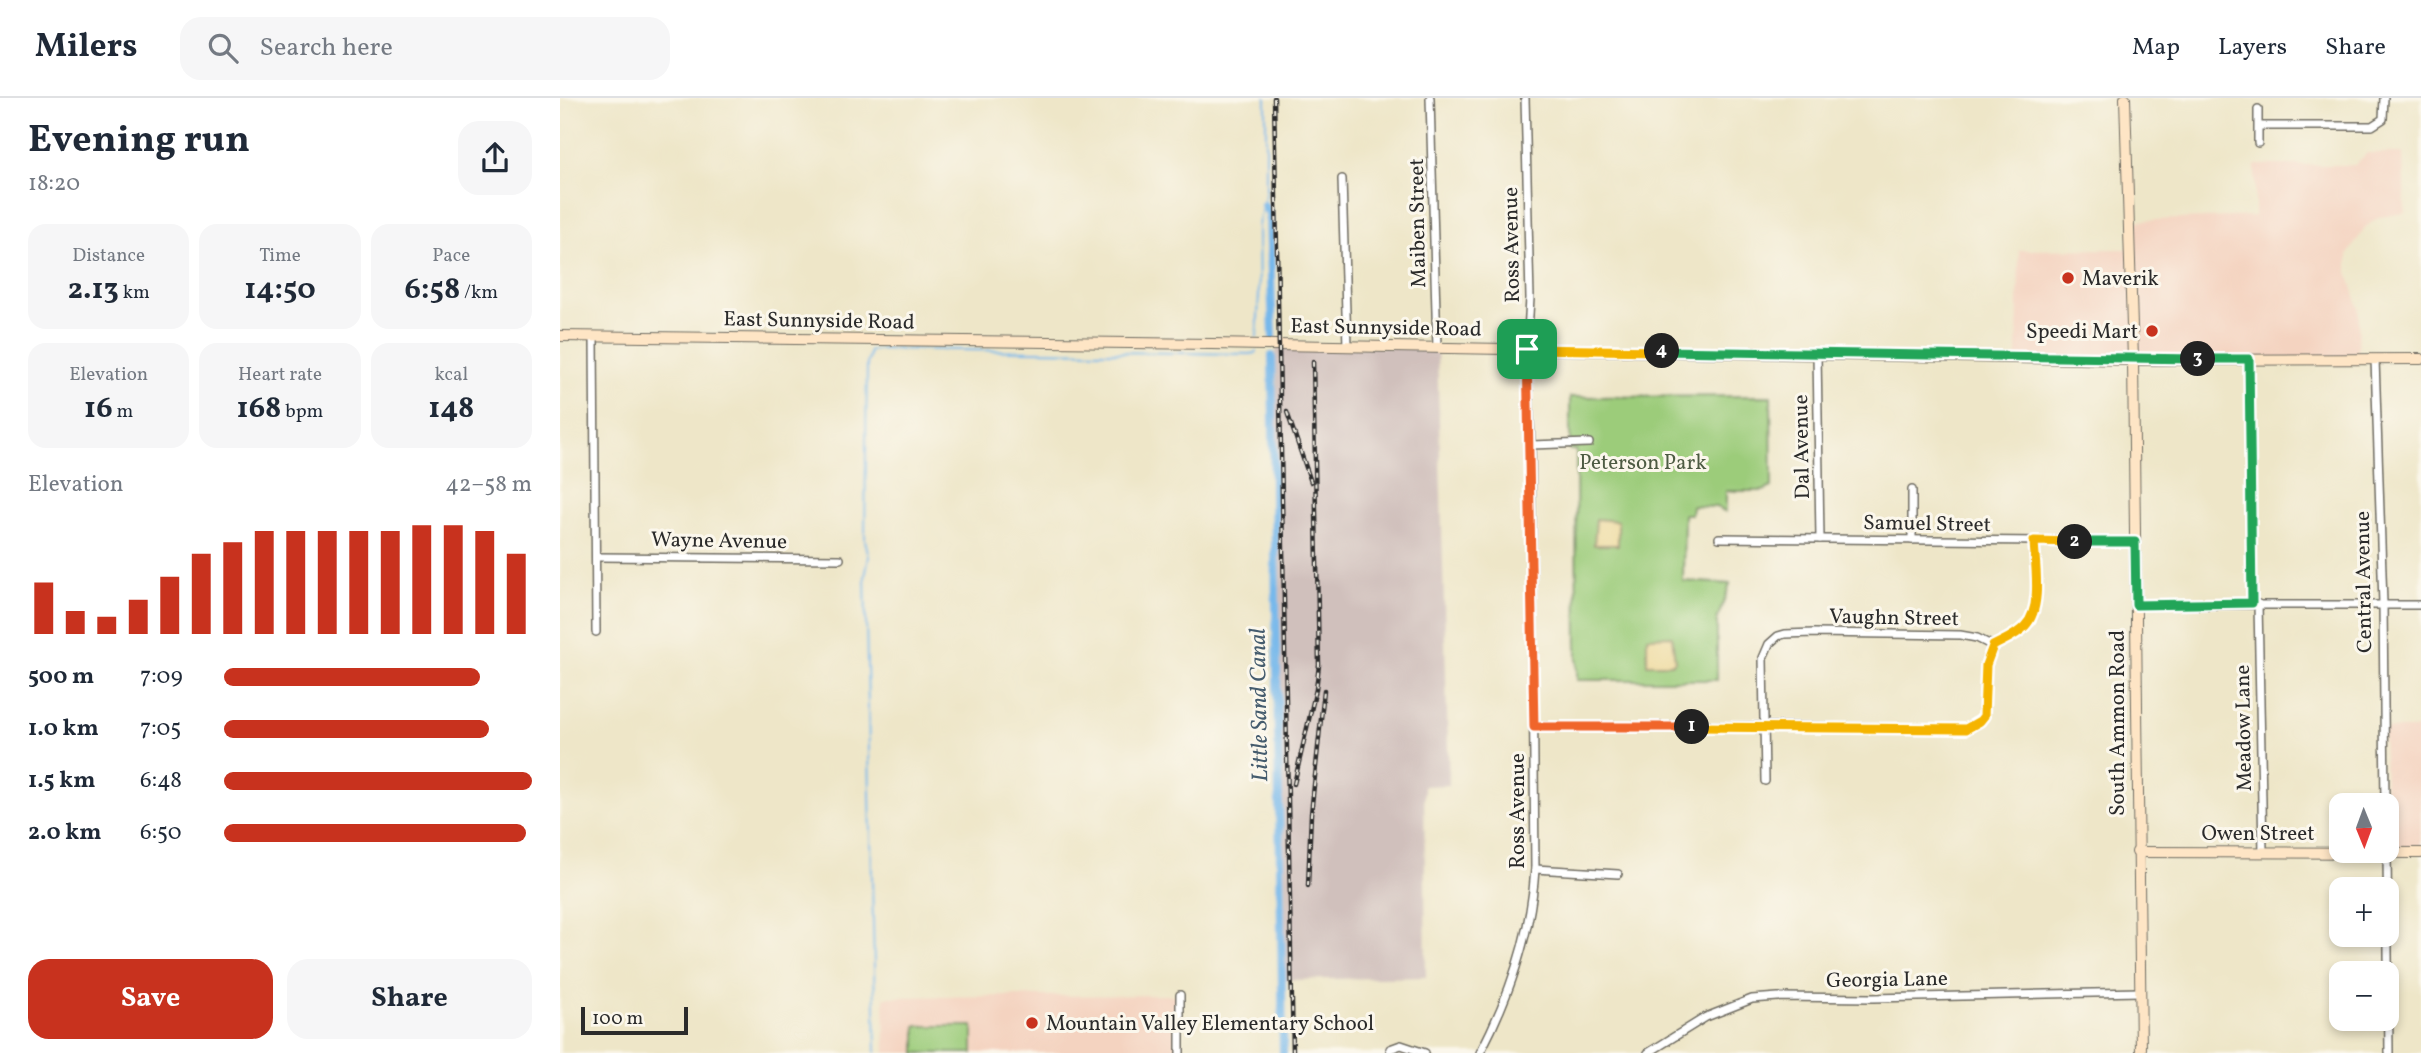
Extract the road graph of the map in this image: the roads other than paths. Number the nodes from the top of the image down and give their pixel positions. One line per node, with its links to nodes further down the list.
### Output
1 (1430, 98): 12 (street, Maiben Street)
2 (1525, 98): 13 (street, Ross Avenue)
3 (2125, 98): 15 (main road, South Ammon Road)
4 (2384, 98): 6 (street)
5 (2258, 109): 6 (street)
6 (2259, 126): 7 (street)
7 (2259, 143)
8 (1342, 179): 11 (street)
9 (560, 336): 10 (main road, East Sunnyside Road)
10 (594, 336): 11 (main road, East Sunnyside Road); 27 (street)
11 (1347, 346): 12 (main road, East Sunnyside Road)
12 (1437, 348): 13 (main road, East Sunnyside Road)
13 (1527, 349): 14 (main road, East Sunnyside Road); 20 (street, Ross Avenue)
14 (1817, 354): 15 (main road, East Sunnyside Road); 23 (street, Dal Avenue)
15 (2133, 359): 16 (main road, East Sunnyside Road); 26 (main road, South Ammon Road)
16 (2249, 359): 17 (main road, East Sunnyside Road); 29 (street, Meadow Lane)
17 (2375, 359): 18 (main road, East Sunnyside Road); 30 (street, Central Avenue)
18 (2421, 359)
19 (1589, 443): 20 (street)
20 (1531, 445): 36 (street, Ross Avenue)
21 (1912, 490): 24 (street)
22 (1719, 538): 23 (street, Samuel Street)
23 (1820, 539): 24 (street, Samuel Street)
24 (1912, 540): 25 (street, Samuel Street)
25 (2034, 541): 26 (street, Samuel Street); 34 (street)
26 (2135, 542): 31 (main road, South Ammon Road)
27 (597, 556): 28 (street, Wayne Avenue); 33 (street)
28 (840, 559)
29 (2255, 603): 30 (street); 31 (street); 40 (street, Meadow Lane)
30 (2383, 604): 32 (street); 38 (street, Central Avenue)
31 (2136, 605): 39 (main road, South Ammon Road)
32 (2421, 605)
33 (596, 632)
34 (1993, 646): 35 (street); 35 (street, Vaughn Street)
35 (1765, 726): 36 (street); 37 (street)
36 (1534, 727): 45 (street, Ross Avenue)
37 (1765, 781)
38 (2385, 793)
39 (2137, 852): 40 (main road, Owen Street); 47 (main road, South Ammon Road)
40 (2263, 852): 41 (main road, Owen Street)
41 (2329, 852)
42 (2399, 852): 43 (main road, Owen Street)
43 (2421, 853)
44 (2387, 863): 55 (street)
45 (1535, 869): 46 (street); 52 (street, Ross Avenue)
46 (1619, 874)
47 (2140, 992): 53 (street, Georgia Lane); 54 (main road, South Ammon Road)
48 (1180, 995): 50 (street)
49 (1390, 1049): 51 (street)
50 (1180, 1053)
51 (1425, 1053)
52 (1480, 1053)
53 (1648, 1053)
54 (2141, 1053)
55 (2389, 1053)

